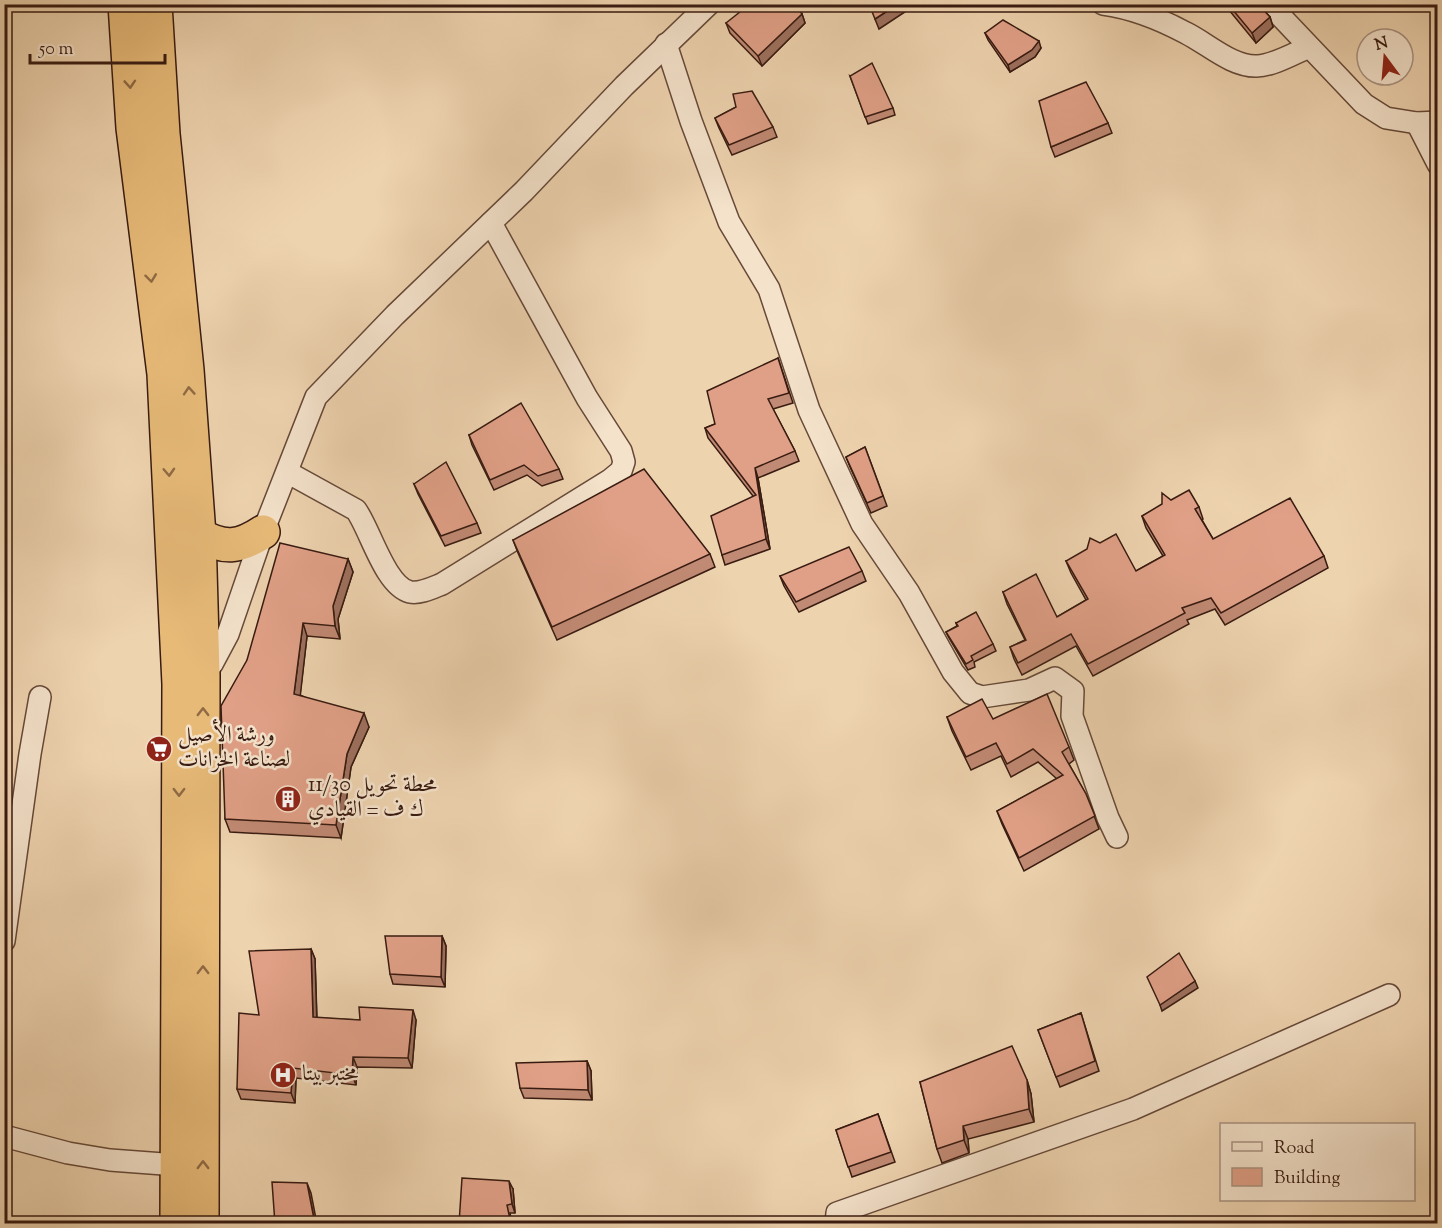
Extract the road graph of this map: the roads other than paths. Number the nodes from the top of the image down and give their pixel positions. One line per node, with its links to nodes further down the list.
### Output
1 (125, 4): 14 (highway, one-way to 14)
2 (155, 4): 13 (highway, one-way to 2)
3 (709, 4): 6 (street)
4 (1103, 4): 7 (street)
5 (1269, 4): 7 (street)
6 (666, 44): 10 (street); 16 (street)
7 (1309, 47): 8 (street)
8 (1427, 122): 9 (street)
9 (1437, 164)
10 (491, 223): 11 (street); 11 (street)
11 (287, 472): 12 (street)
12 (263, 532): 13 (highway); 14 (street)
13 (199, 535): 14 (highway)
14 (191, 680): 20 (highway, one-way to 20); 22 (highway, one-way to 14)
15 (40, 697): 17 (street)
16 (1117, 837)
17 (4, 941)
18 (1389, 995): 23 (street)
19 (4, 1136): 20 (street)
20 (177, 1165): 21 (highway)
21 (177, 1224)
22 (202, 1224)
23 (836, 1224)

